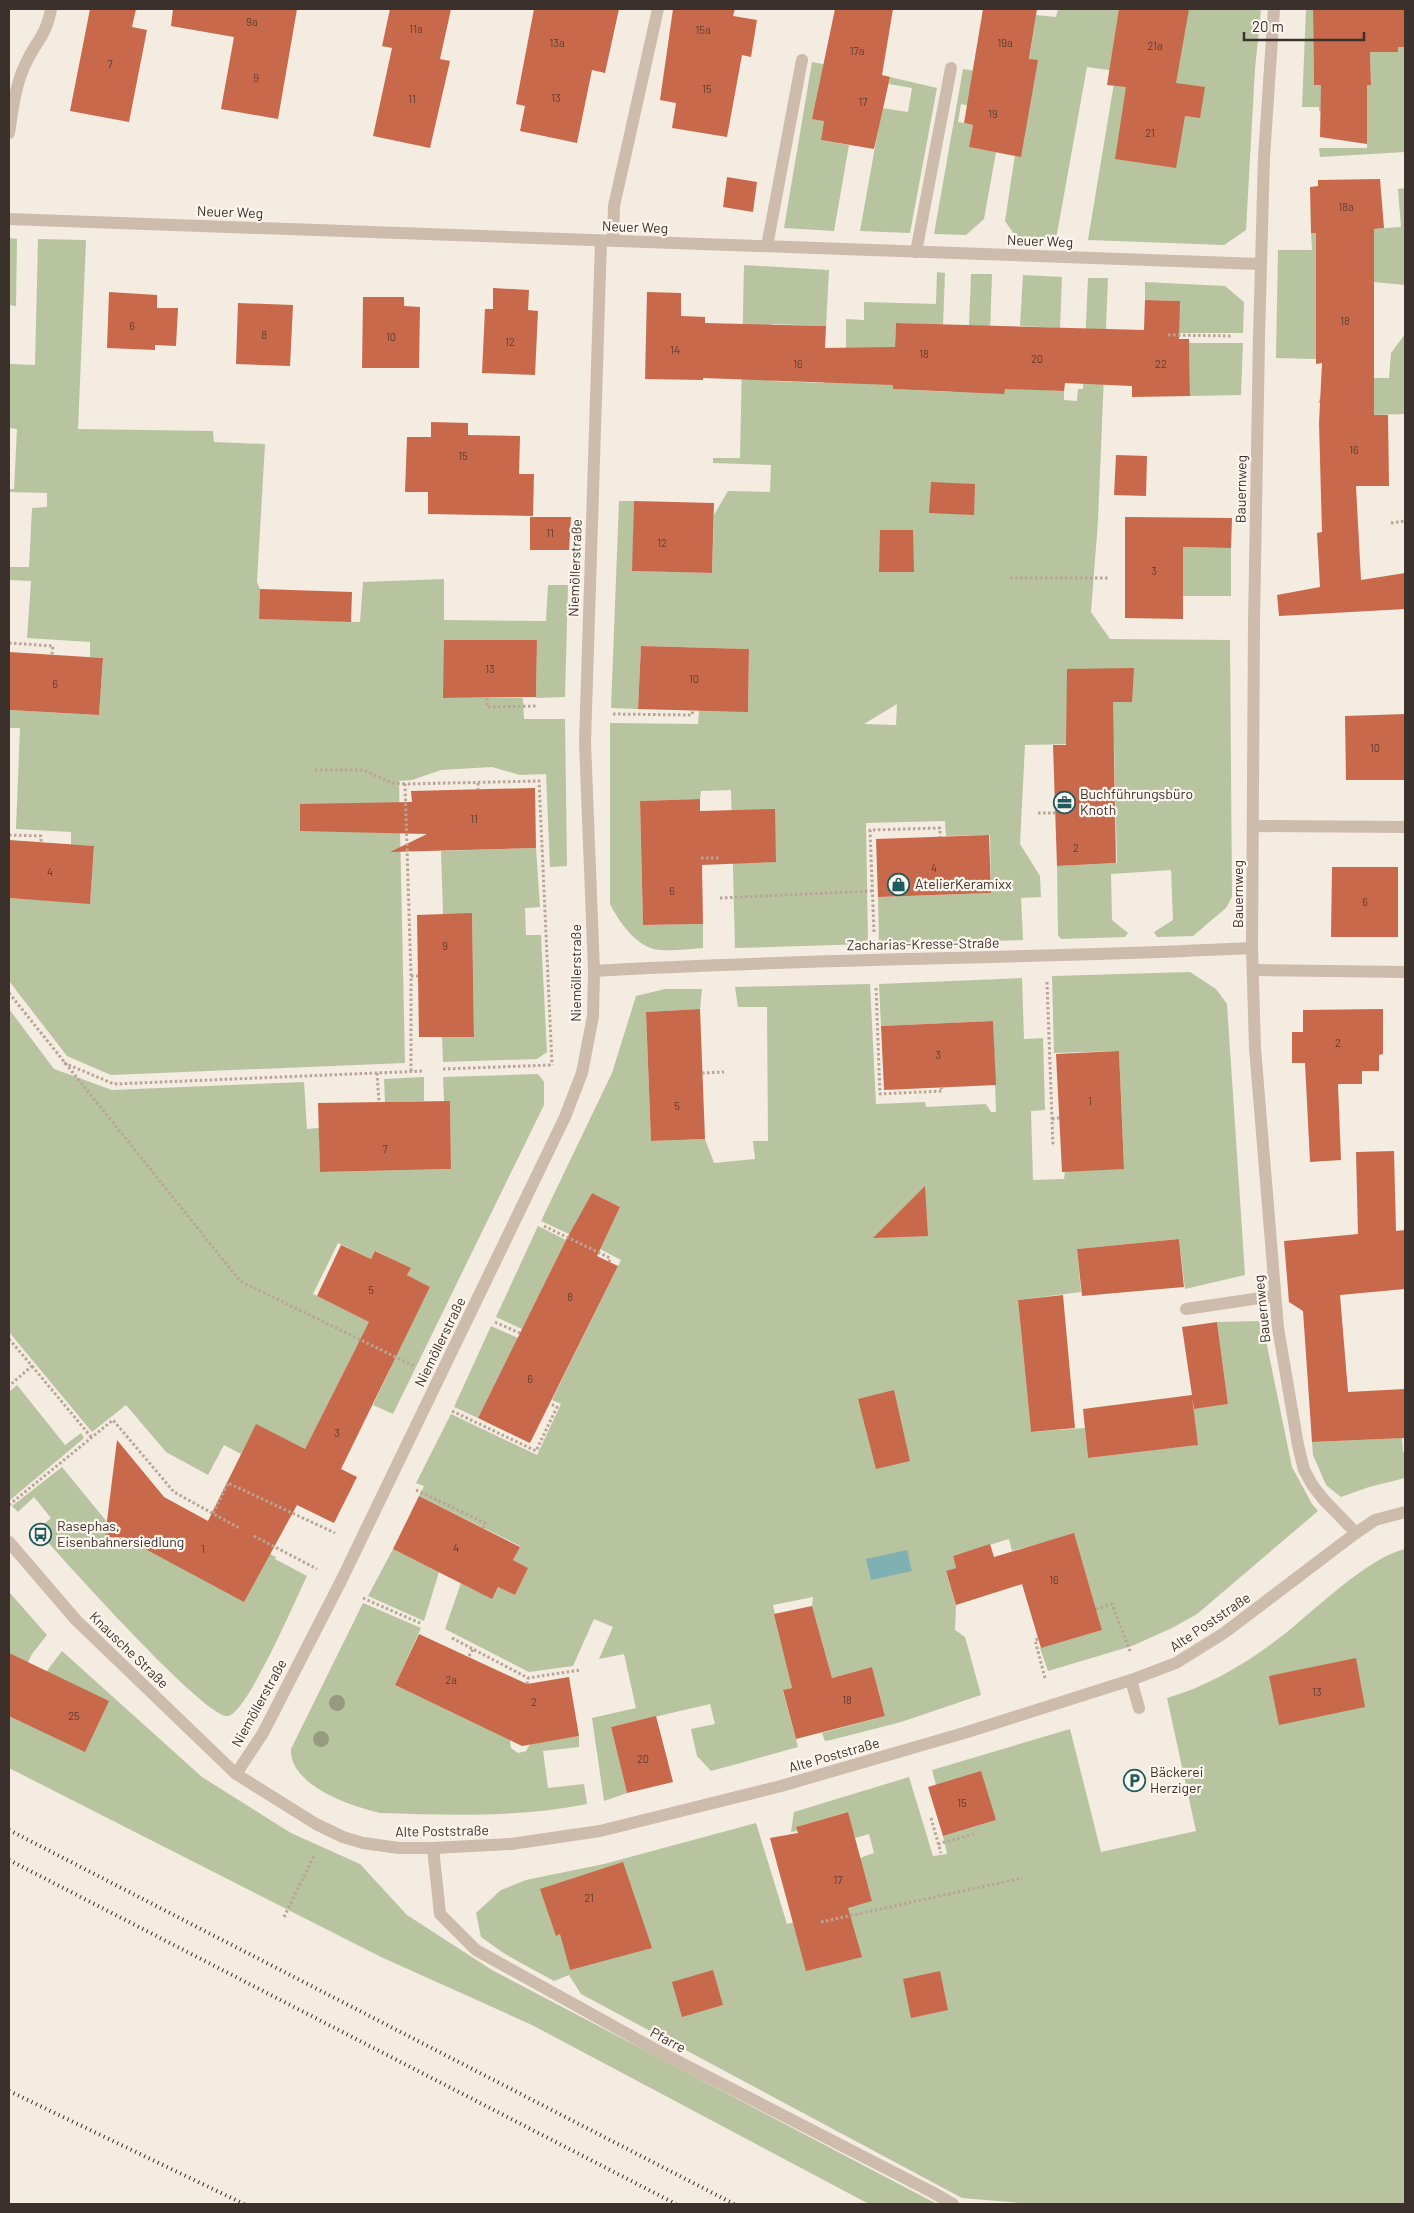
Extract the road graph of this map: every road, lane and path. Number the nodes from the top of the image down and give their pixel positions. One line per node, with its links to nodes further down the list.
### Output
1 (51, 9): 6 (street)
2 (658, 9): 8 (street, Niemöllerstraße)
3 (1274, 9): 11 (street, Bauernweg)
4 (802, 60): 9 (street)
5 (951, 68): 10 (street)
6 (9, 132)
7 (9, 219): 8 (street, Neuer Weg)
8 (607, 241): 9 (street, Neuer Weg); 23 (street, Niemöllerstraße)
9 (767, 246): 10 (street, Neuer Weg)
10 (916, 252): 11 (street, Neuer Weg)
11 (1260, 264): 13 (street, Bauernweg)
12 (1168, 335): 13 (path)
13 (1259, 337): 30 (street, Bauernweg)
14 (1405, 522): 15 (path)
15 (1391, 523)
16 (1010, 578): 17 (path)
17 (1110, 578)
18 (9, 643): 19 (path)
19 (52, 655)
20 (487, 698): 21 (path)
21 (538, 706)
22 (693, 710): 23 (path)
23 (585, 713): 43 (street, Niemöllerstraße)
24 (315, 770): 26 (path)
25 (478, 782): 26 (path); 27 (path); 49 (path)
26 (405, 784): 45 (path)
27 (478, 789)
28 (1038, 812): 29 (path)
29 (1056, 813)
30 (1253, 826): 31 (street); 39 (street, Bauernweg)
31 (1405, 827)
32 (9, 835): 34 (path)
33 (940, 836): 37 (path)
34 (41, 842)
35 (701, 858): 36 (path)
36 (720, 858)
37 (872, 891): 38 (path); 41 (path)
38 (720, 898)
39 (1252, 948): 40 (street, Zacharias-Kresse-Straße); 42 (street, Bauernweg)
40 (1047, 956): 41 (street, Zacharias-Kresse-Straße); 60 (path)
41 (874, 960): 43 (street, Zacharias-Kresse-Straße); 57 (path)
42 (1253, 970): 44 (street); 64 (street, Bauernweg)
43 (594, 971): 55 (street, Niemöllerstraße)
44 (1405, 972)
45 (411, 976): 46 (path); 51 (path)
46 (418, 976)
47 (9, 993): 48 (path)
48 (64, 1063): 53 (path); 68 (path)
49 (552, 1065): 50 (path); 55 (path)
50 (443, 1070)
51 (411, 1071): 52 (path); 53 (path)
52 (424, 1071)
53 (377, 1072): 58 (path)
54 (724, 1072): 56 (path)
55 (582, 1073): 62 (street, Niemöllerstraße)
56 (702, 1073)
57 (941, 1087)
58 (379, 1102)
59 (1059, 1118): 60 (path)
60 (1052, 1119): 61 (path)
61 (1053, 1147)
62 (519, 1213): 63 (path); 68 (street, Niemöllerstraße)
63 (609, 1262)
64 (1274, 1296): 65 (street); 79 (street, Bauernweg)
65 (1186, 1309)
66 (9, 1339): 67 (path)
67 (32, 1366): 69 (path); 72 (path)
68 (440, 1378): 70 (street, Niemöllerstraße)
69 (9, 1386)
70 (429, 1400): 71 (path); 73 (street, Niemöllerstraße)
71 (550, 1404)
72 (92, 1438): 74 (path); 76 (path)
73 (390, 1479): 78 (path); 82 (street, Niemöllerstraße)
74 (9, 1505)
75 (1405, 1512): 79 (street, Alte Poststraße)
76 (213, 1513): 77 (path); 82 (path)
77 (239, 1528)
78 (483, 1528)
79 (1356, 1533): 94 (street, Alte Poststraße)
80 (254, 1536): 83 (path)
81 (9, 1542): 97 (street, Knausche Straße)
82 (359, 1544): 84 (street, Niemöllerstraße)
83 (312, 1566)
84 (338, 1587): 86 (path); 97 (street, Niemöllerstraße)
85 (1096, 1609): 94 (path)
86 (422, 1624)
87 (452, 1638): 89 (path)
88 (1038, 1639): 90 (path)
89 (473, 1649): 91 (path); 93 (path)
90 (1038, 1649)
91 (469, 1656)
92 (580, 1670): 93 (path)
93 (528, 1678): 95 (path)
94 (1135, 1679): 96 (street); 102 (street, Alte Poststraße)
95 (527, 1684)
96 (1139, 1708)
97 (236, 1774): 99 (street, Alte Poststraße)
98 (931, 1818): 101 (path)
99 (327, 1829): 102 (street, Alte Poststraße); 105 (path)
100 (974, 1834): 101 (path)
101 (938, 1844): 103 (path)
102 (433, 1848): 107 (street, Pfarre)
103 (941, 1853)
104 (1022, 1878): 106 (path)
105 (284, 1917)
106 (821, 1922)
107 (952, 2204)

